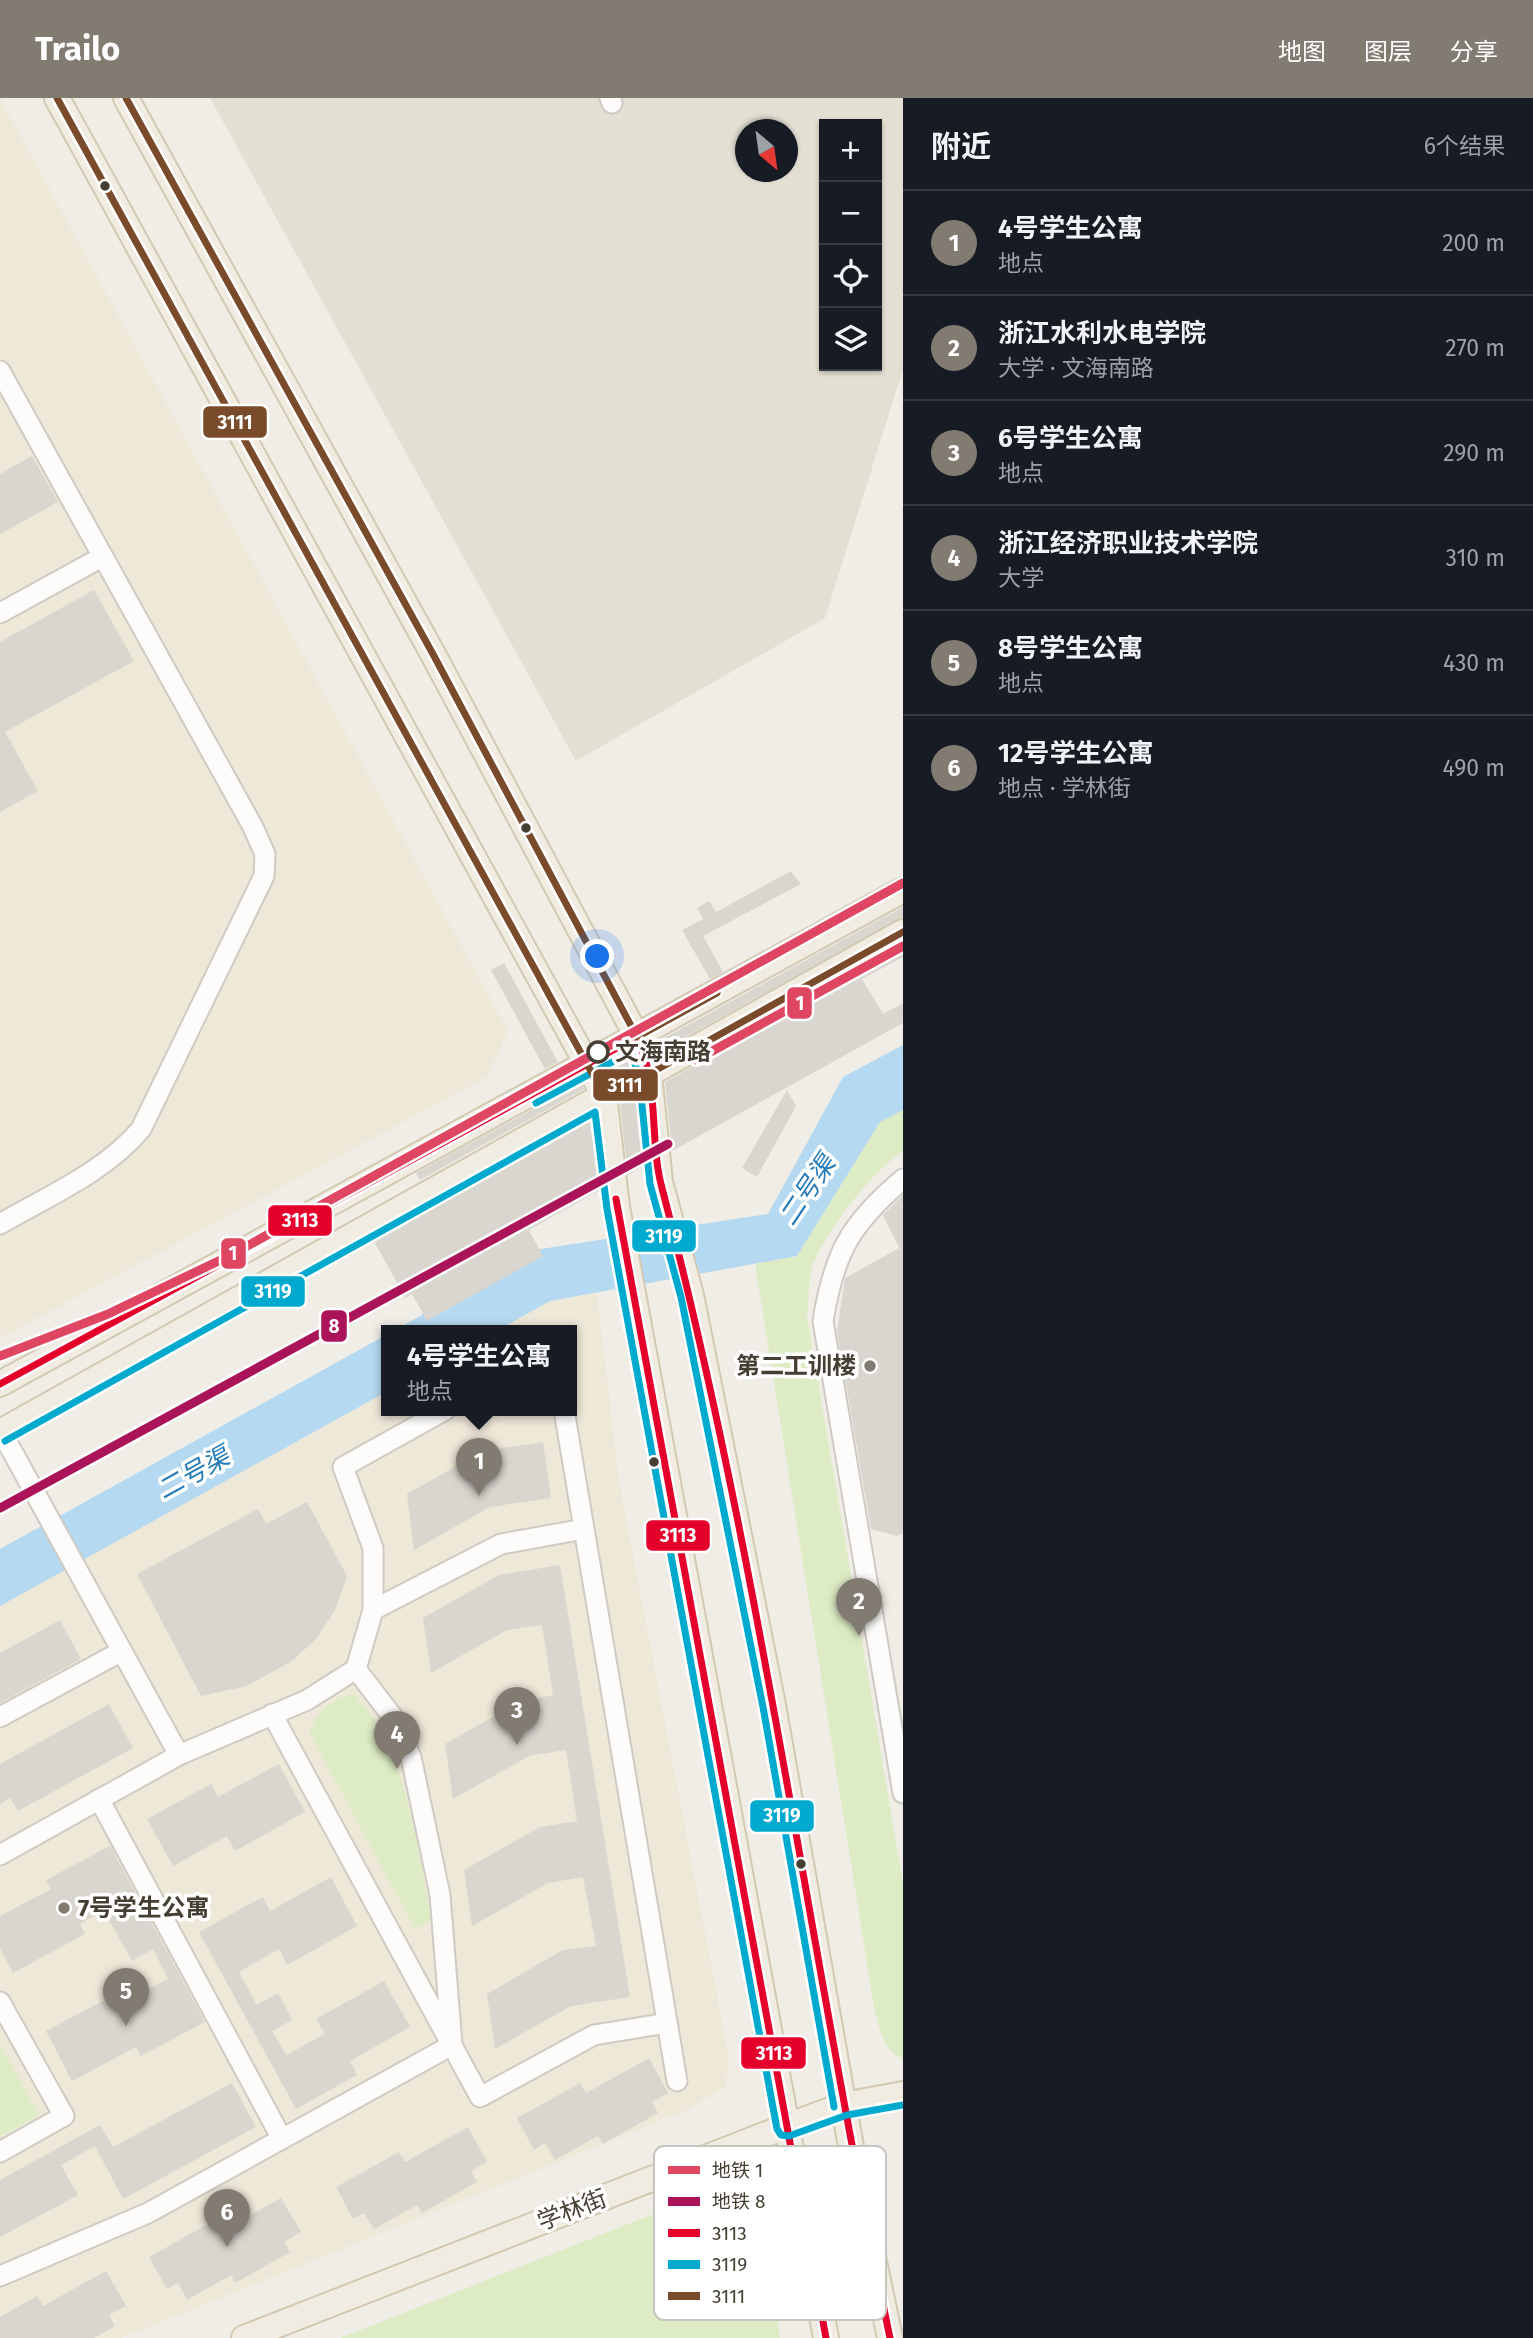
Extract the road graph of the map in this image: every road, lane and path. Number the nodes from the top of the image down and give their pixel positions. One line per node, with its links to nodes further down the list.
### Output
1 (57, 98): 9 (main road)
2 (126, 98): 8 (main road)
3 (0, 371): 4 (street)
4 (102, 557): 5 (street); 13 (street)
5 (0, 613)
6 (903, 890): 8 (main road)
7 (903, 932): 10 (main road)
8 (637, 1037): 9 (main road); 10 (main road)
9 (588, 1062): 11 (main road); 14 (main road)
10 (649, 1074): 11 (main road); 33 (main road)
11 (604, 1094): 17 (main road); 34 (main road)
12 (903, 1179): 25 (street)
13 (0, 1224)
14 (0, 1384)
15 (433, 1416): 19 (street)
16 (565, 1416): 18 (street)
17 (0, 1432): 20 (street)
18 (584, 1529): 19 (street); 29 (street)
19 (373, 1610): 21 (street)
20 (122, 1651): 23 (street); 24 (street)
21 (356, 1669): 22 (street); 30 (street)
22 (272, 1714): 24 (street); 30 (street)
23 (0, 1717)
24 (179, 1755): 26 (street)
25 (903, 1793)
26 (99, 1799): 27 (street); 35 (street)
27 (0, 1855)
28 (0, 2002): 39 (street)
29 (667, 2023): 30 (street); 31 (street)
30 (452, 2045): 35 (street)
31 (677, 2081)
32 (903, 2094): 33 (main road, 学林街)
33 (844, 2105): 34 (main road, 学林街); 38 (main road)
34 (787, 2126): 36 (main road, 学林街); 37 (main road)
35 (282, 2139): 41 (street)
36 (736, 2146)
37 (791, 2146)
38 (852, 2146)
39 (0, 2152)
40 (654, 2178): 44 (main road, 学林街)
41 (0, 2276)
42 (886, 2318): 46 (main road)
43 (823, 2320): 45 (main road)
44 (244, 2338)
45 (826, 2338)
46 (890, 2338)

